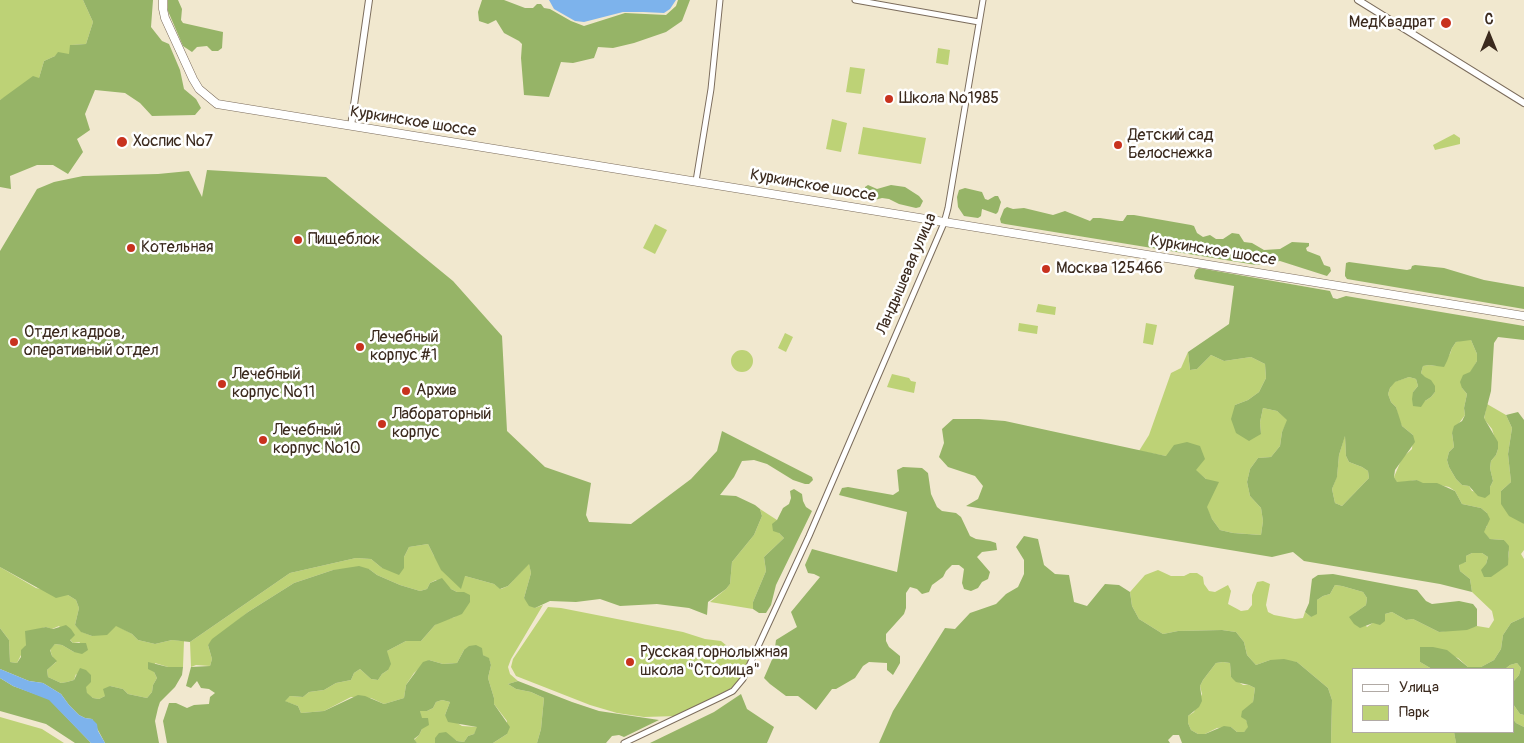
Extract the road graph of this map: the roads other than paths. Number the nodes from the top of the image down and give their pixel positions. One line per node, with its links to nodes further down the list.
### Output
1 (163, 0): 9 (main road, Куркинское шоссе)
2 (369, 0): 9 (street)
3 (720, 0): 10 (street)
4 (855, 0): 7 (street)
5 (983, 0): 7 (street, Ландышевая улица)
6 (1358, 0): 8 (street)
7 (980, 22): 11 (street, Ландышевая улица)
8 (1524, 103)
9 (351, 126): 10 (main road, Куркинское шоссе)
10 (696, 181): 11 (main road, Куркинское шоссе)
11 (944, 223): 12 (main road, Куркинское шоссе); 13 (street, Ландышевая улица)
12 (1524, 316)
13 (624, 743)

